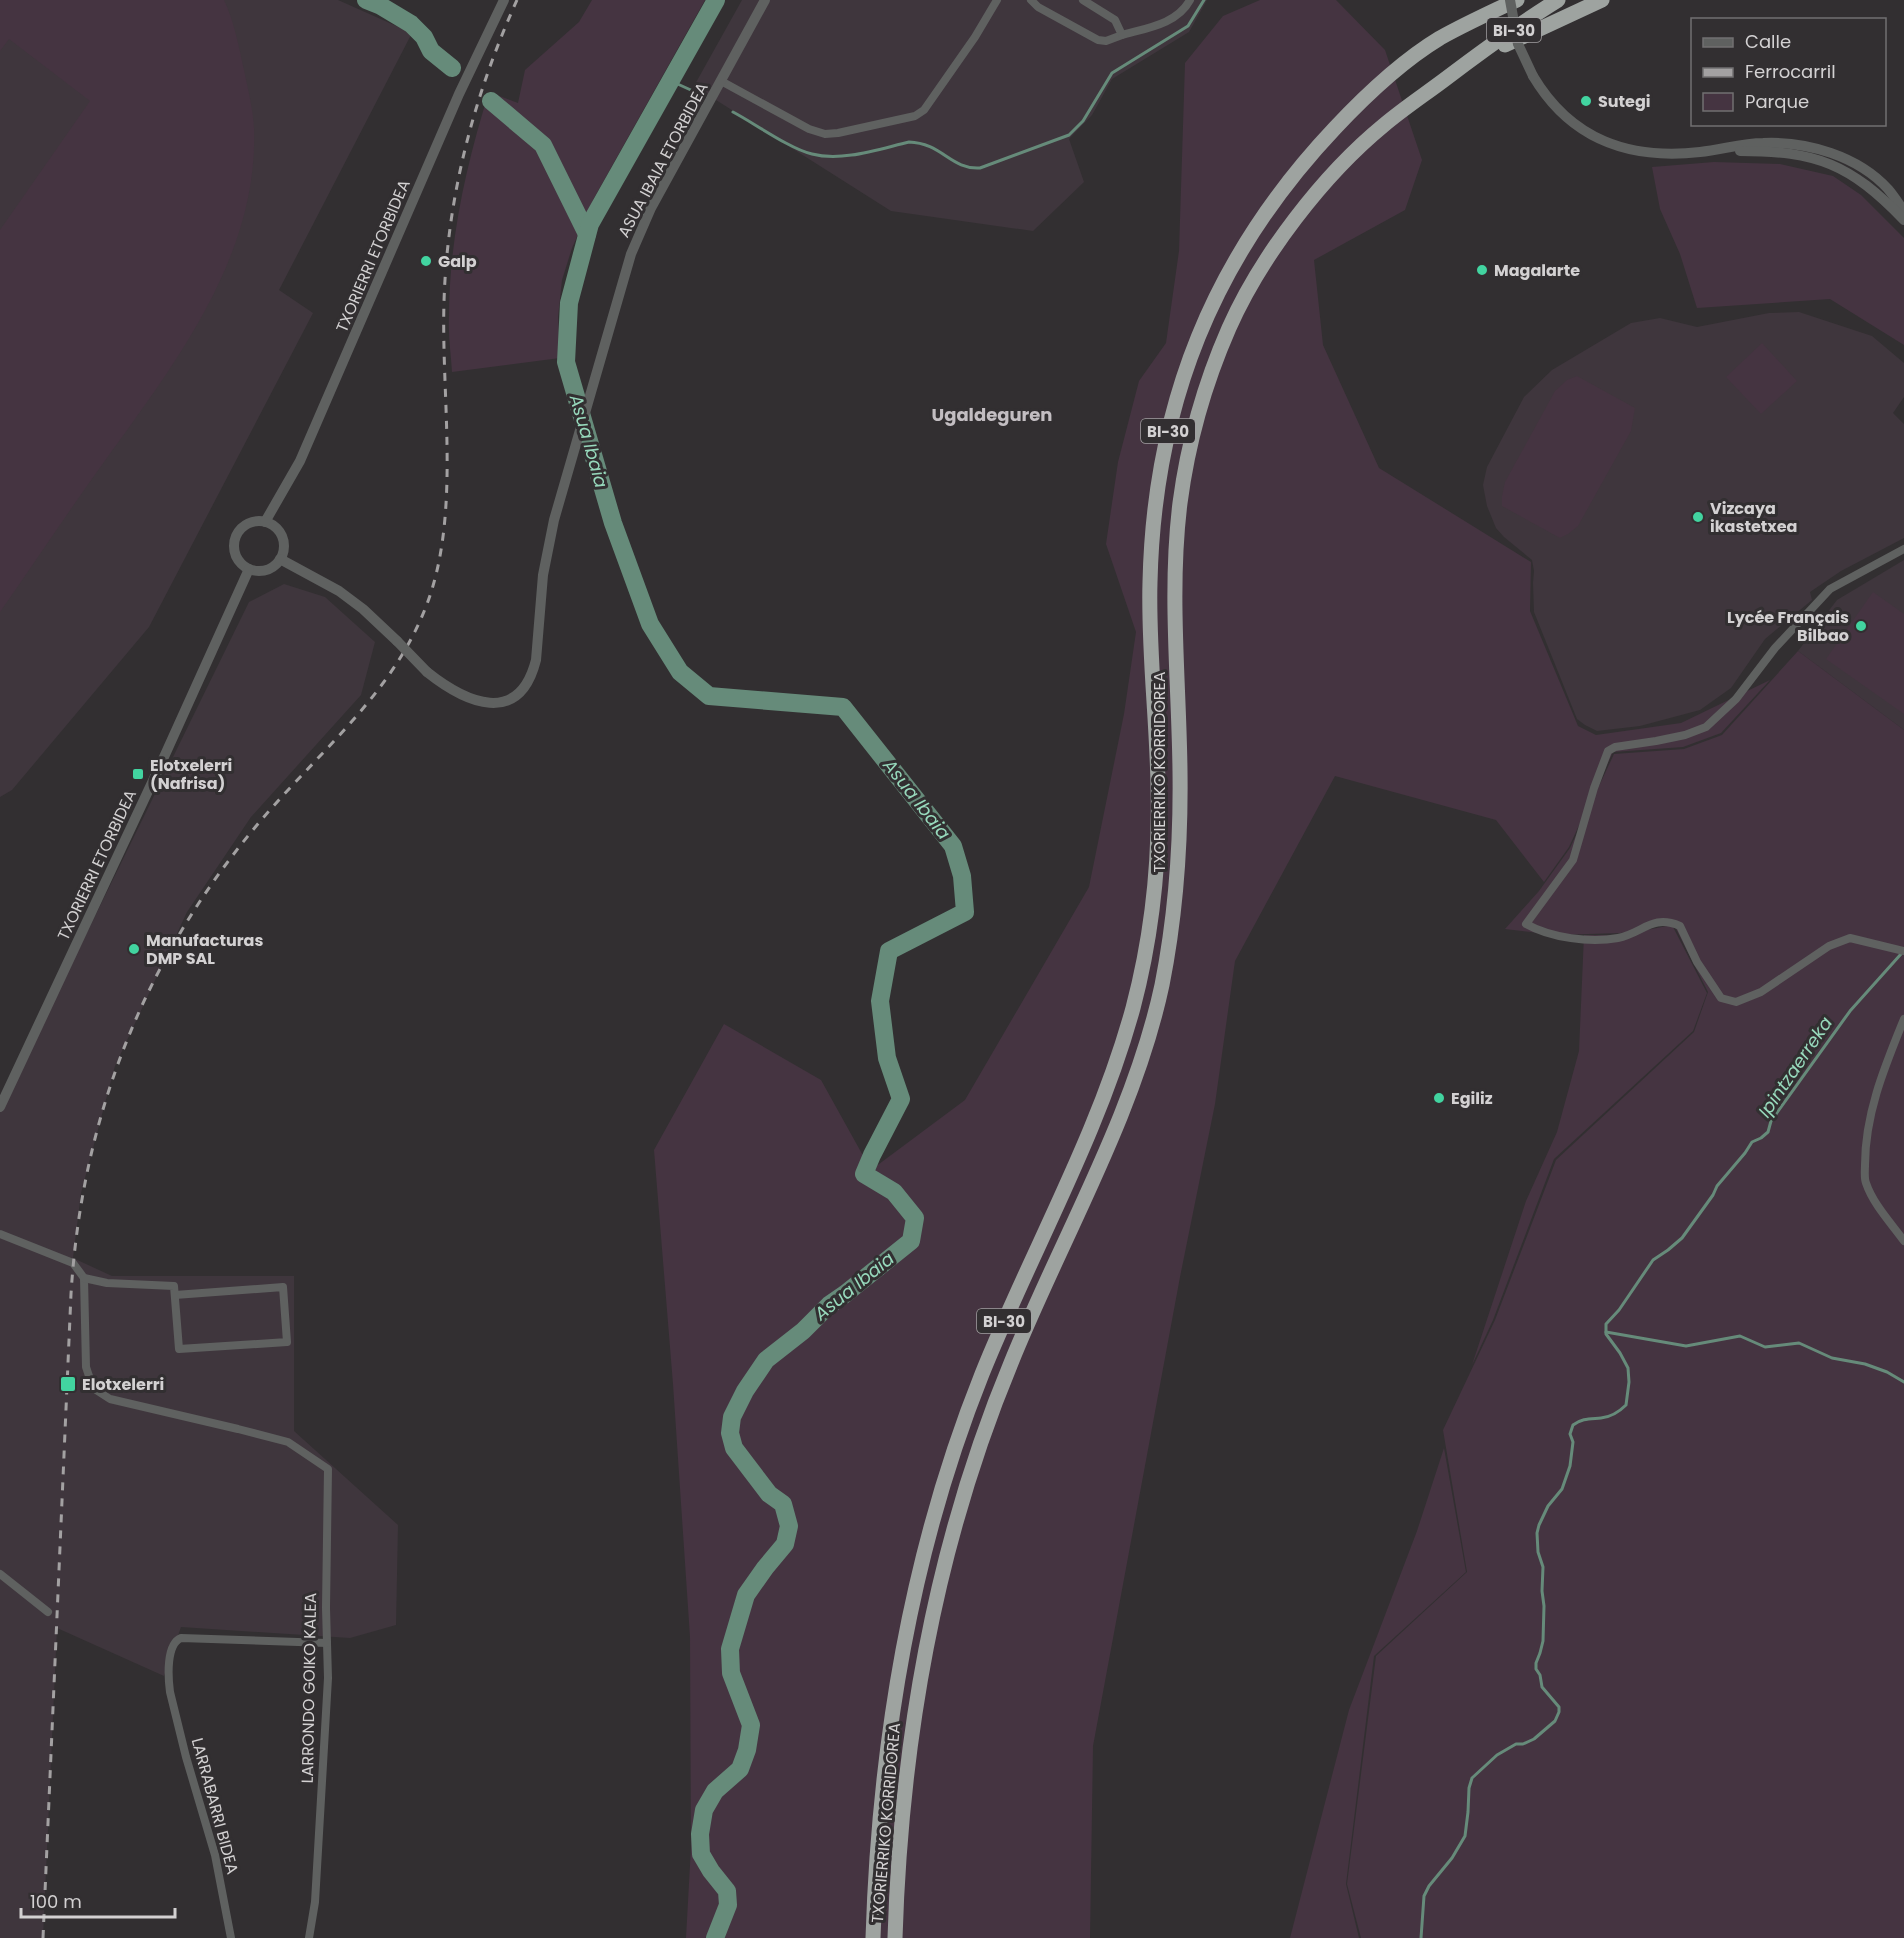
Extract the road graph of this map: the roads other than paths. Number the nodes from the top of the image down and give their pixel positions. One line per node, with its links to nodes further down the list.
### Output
1 (504, 0): 20 (street, TXORIERRI ETORBIDEA)
2 (765, 0): 16 (street, ASUA IBAIA ETORBIDEA)
3 (997, 0): 16 (street)
4 (1031, 0): 13 (street)
5 (1083, 0): 13 (street)
6 (1190, 0): 13 (street)
7 (1491, 0): 14 (highway)
8 (1509, 0): 12 (highway); 17 (street, bridge)
9 (1517, 0): 12 (highway, TXORIERRIKO KORRIDOREA / BI-30)
10 (1558, 0): 15 (highway, TXORIERRIKO KORRIDOREA / BI-30)
11 (1602, 0): 15 (highway)
12 (1481, 17): 14 (highway, TXORIERRIKO KORRIDOREA)
13 (1122, 35)
14 (1437, 40): 36 (highway, TXORIERRIKO KORRIDOREA / BI-30)
15 (1470, 60): 37 (highway, TXORIERRIKO KORRIDOREA / BI-30)
16 (721, 81): 22 (street, ASUA IBAIA ETORBIDEA, bridge)
17 (1718, 150): 18 (street); 19 (street)
18 (1904, 211)
19 (1904, 220)
20 (265, 522): 22 (street); 23 (street)
21 (1904, 549): 24 (street)
22 (280, 559): 23 (street)
23 (249, 569): 26 (street, TXORIERRI ETORBIDEA)
24 (1904, 951)
25 (1904, 1019): 28 (street)
26 (0, 1107)
27 (0, 1234): 29 (street)
28 (1904, 1241)
29 (84, 1278): 30 (street); 33 (street, LARRONDO GOIKO KALEA)
30 (175, 1295): 30 (street)
31 (0, 1574): 32 (street)
32 (48, 1612)
33 (327, 1643): 34 (street, LARRABARRI BIDEA); 35 (street, LARRONDO GOIKO KALEA)
34 (231, 1938)
35 (309, 1938)
36 (873, 1938)
37 (895, 1938)

